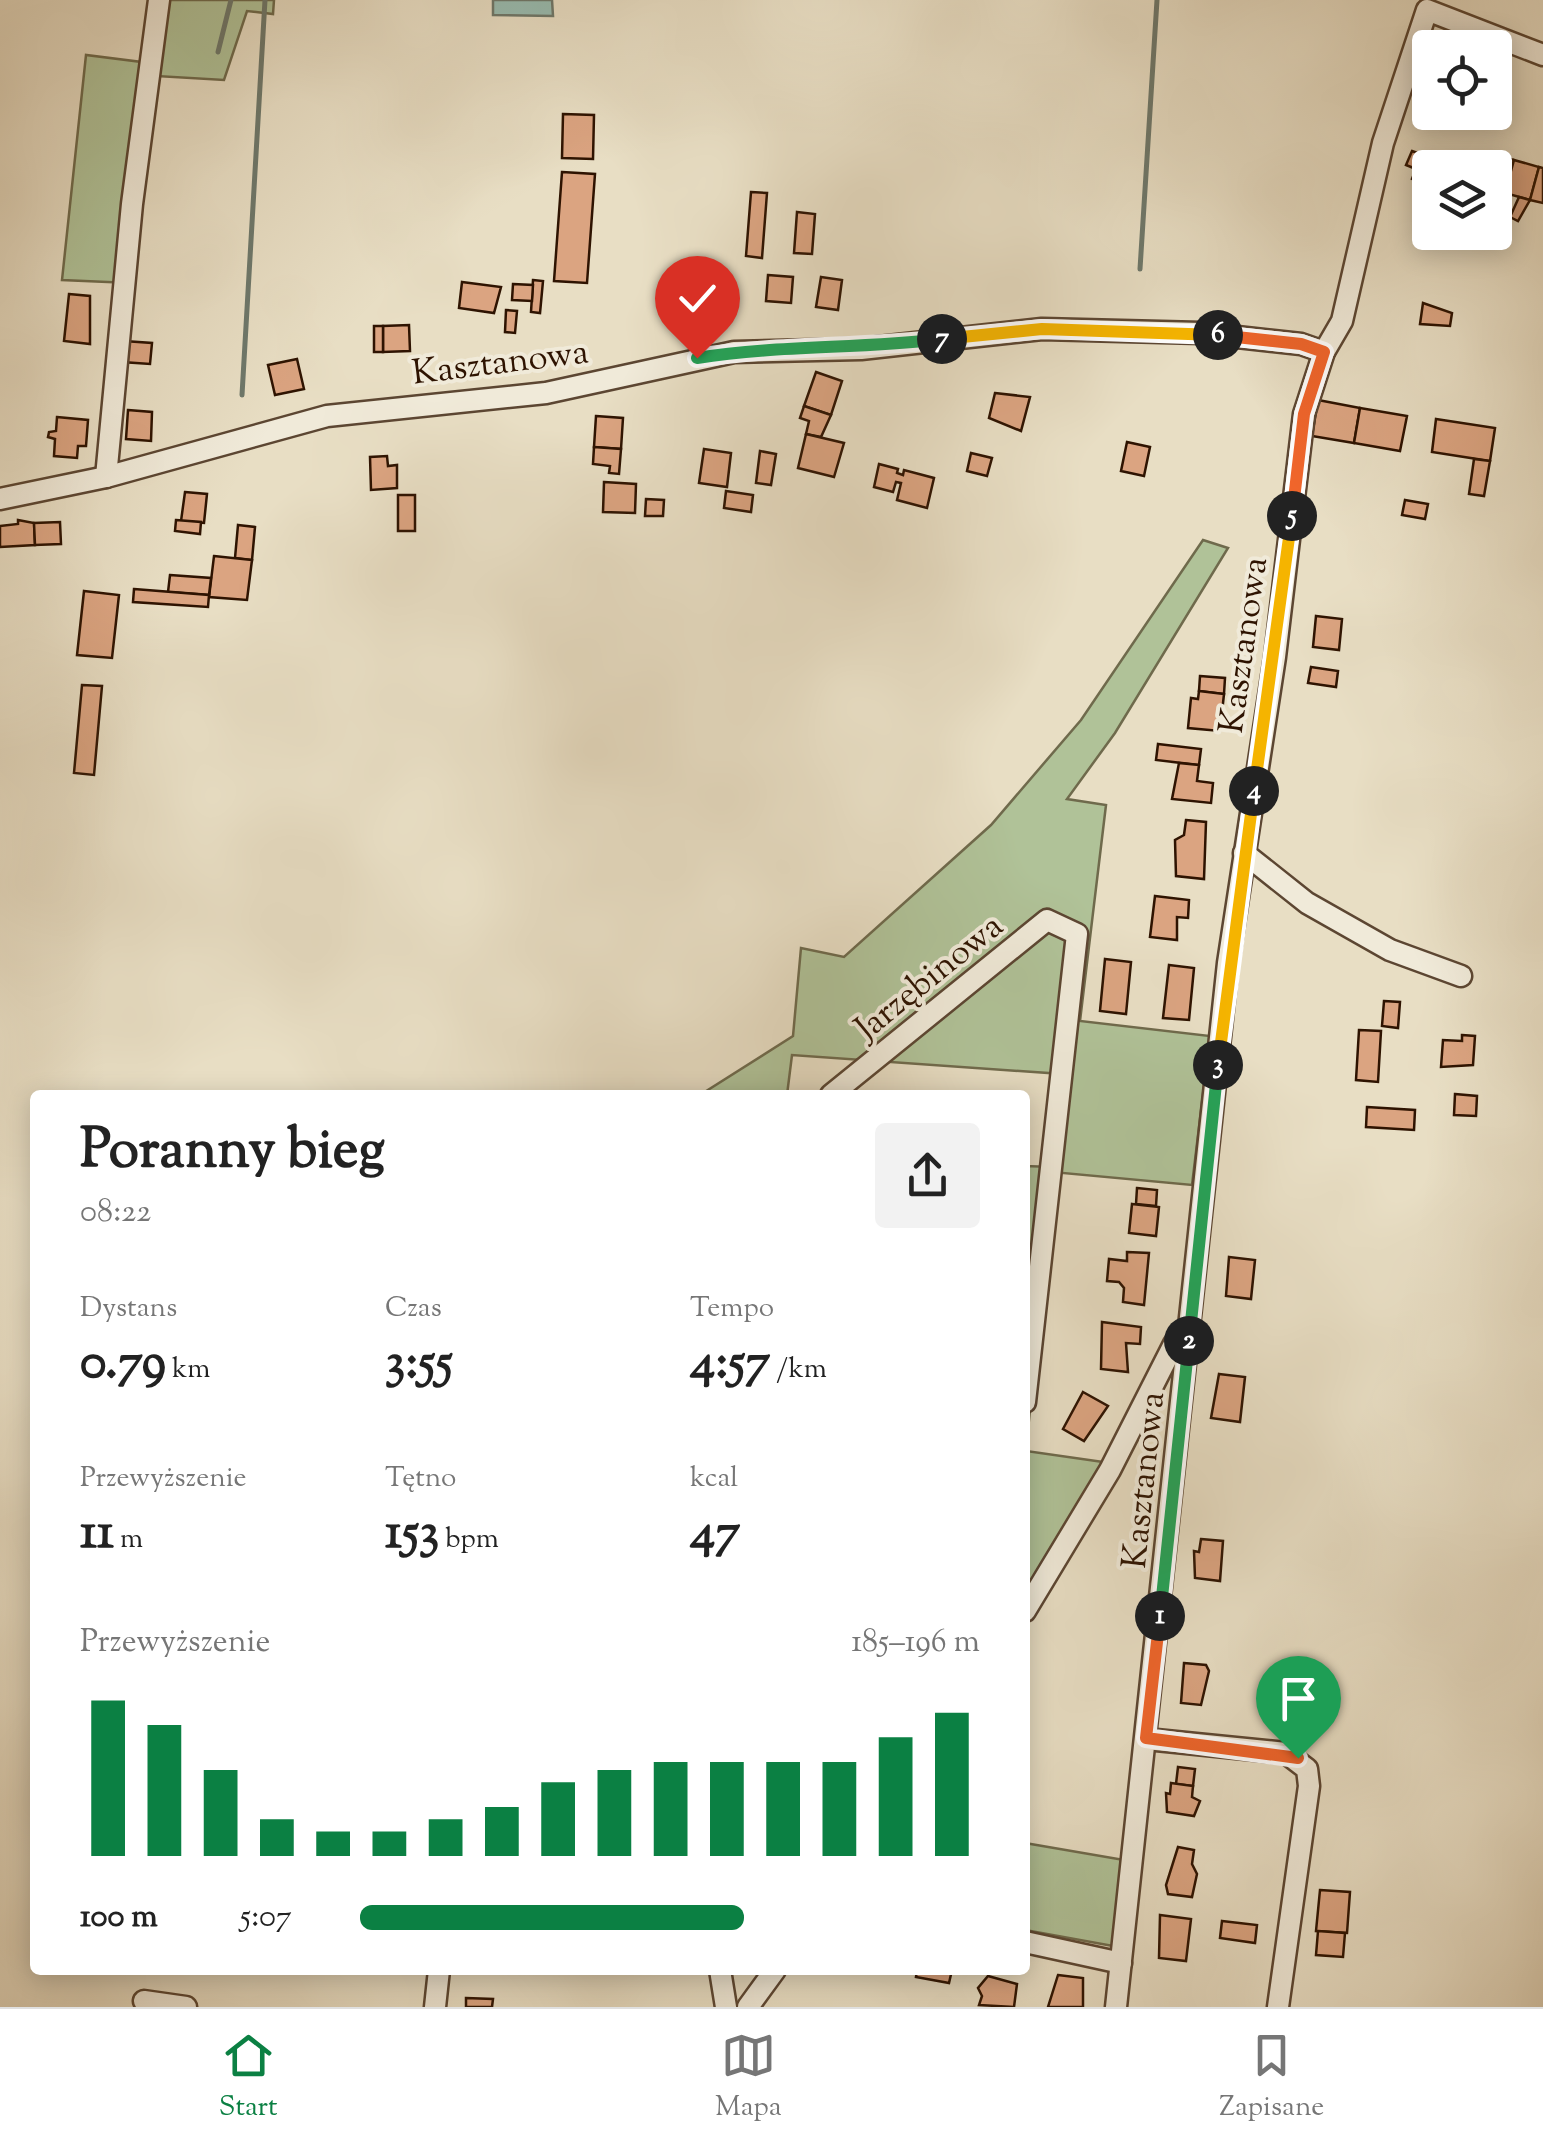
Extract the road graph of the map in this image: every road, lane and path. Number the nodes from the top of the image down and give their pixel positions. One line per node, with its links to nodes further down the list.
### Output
1 (159, 0): 4 (street)
2 (1543, 55): 3 (street, Kasztanowa)
3 (1324, 352): 4 (street, Kasztanowa); 6 (street, Kasztanowa)
4 (106, 476): 5 (street, Kasztanowa)
5 (0, 500)
6 (1244, 853): 7 (street); 9 (street, Kasztanowa)
7 (1461, 976)
8 (837, 1090): 10 (street, Jarzębinowa)
9 (1189, 1337): 11 (street); 12 (street, Kasztanowa)
10 (1030, 1357)
11 (1030, 1601)
12 (1146, 1738): 14 (street, Kasztanowa); 24 (street)
13 (1030, 1943): 14 (street)
14 (1121, 1963): 23 (street, Kasztanowa)
15 (438, 1975): 20 (street)
16 (721, 1975): 21 (street)
17 (771, 1975): 22 (street)
18 (144, 2002): 19 (street)
19 (186, 2007)
20 (435, 2007)
21 (726, 2007)
22 (748, 2007)
23 (1116, 2007)
24 (1278, 2007)

